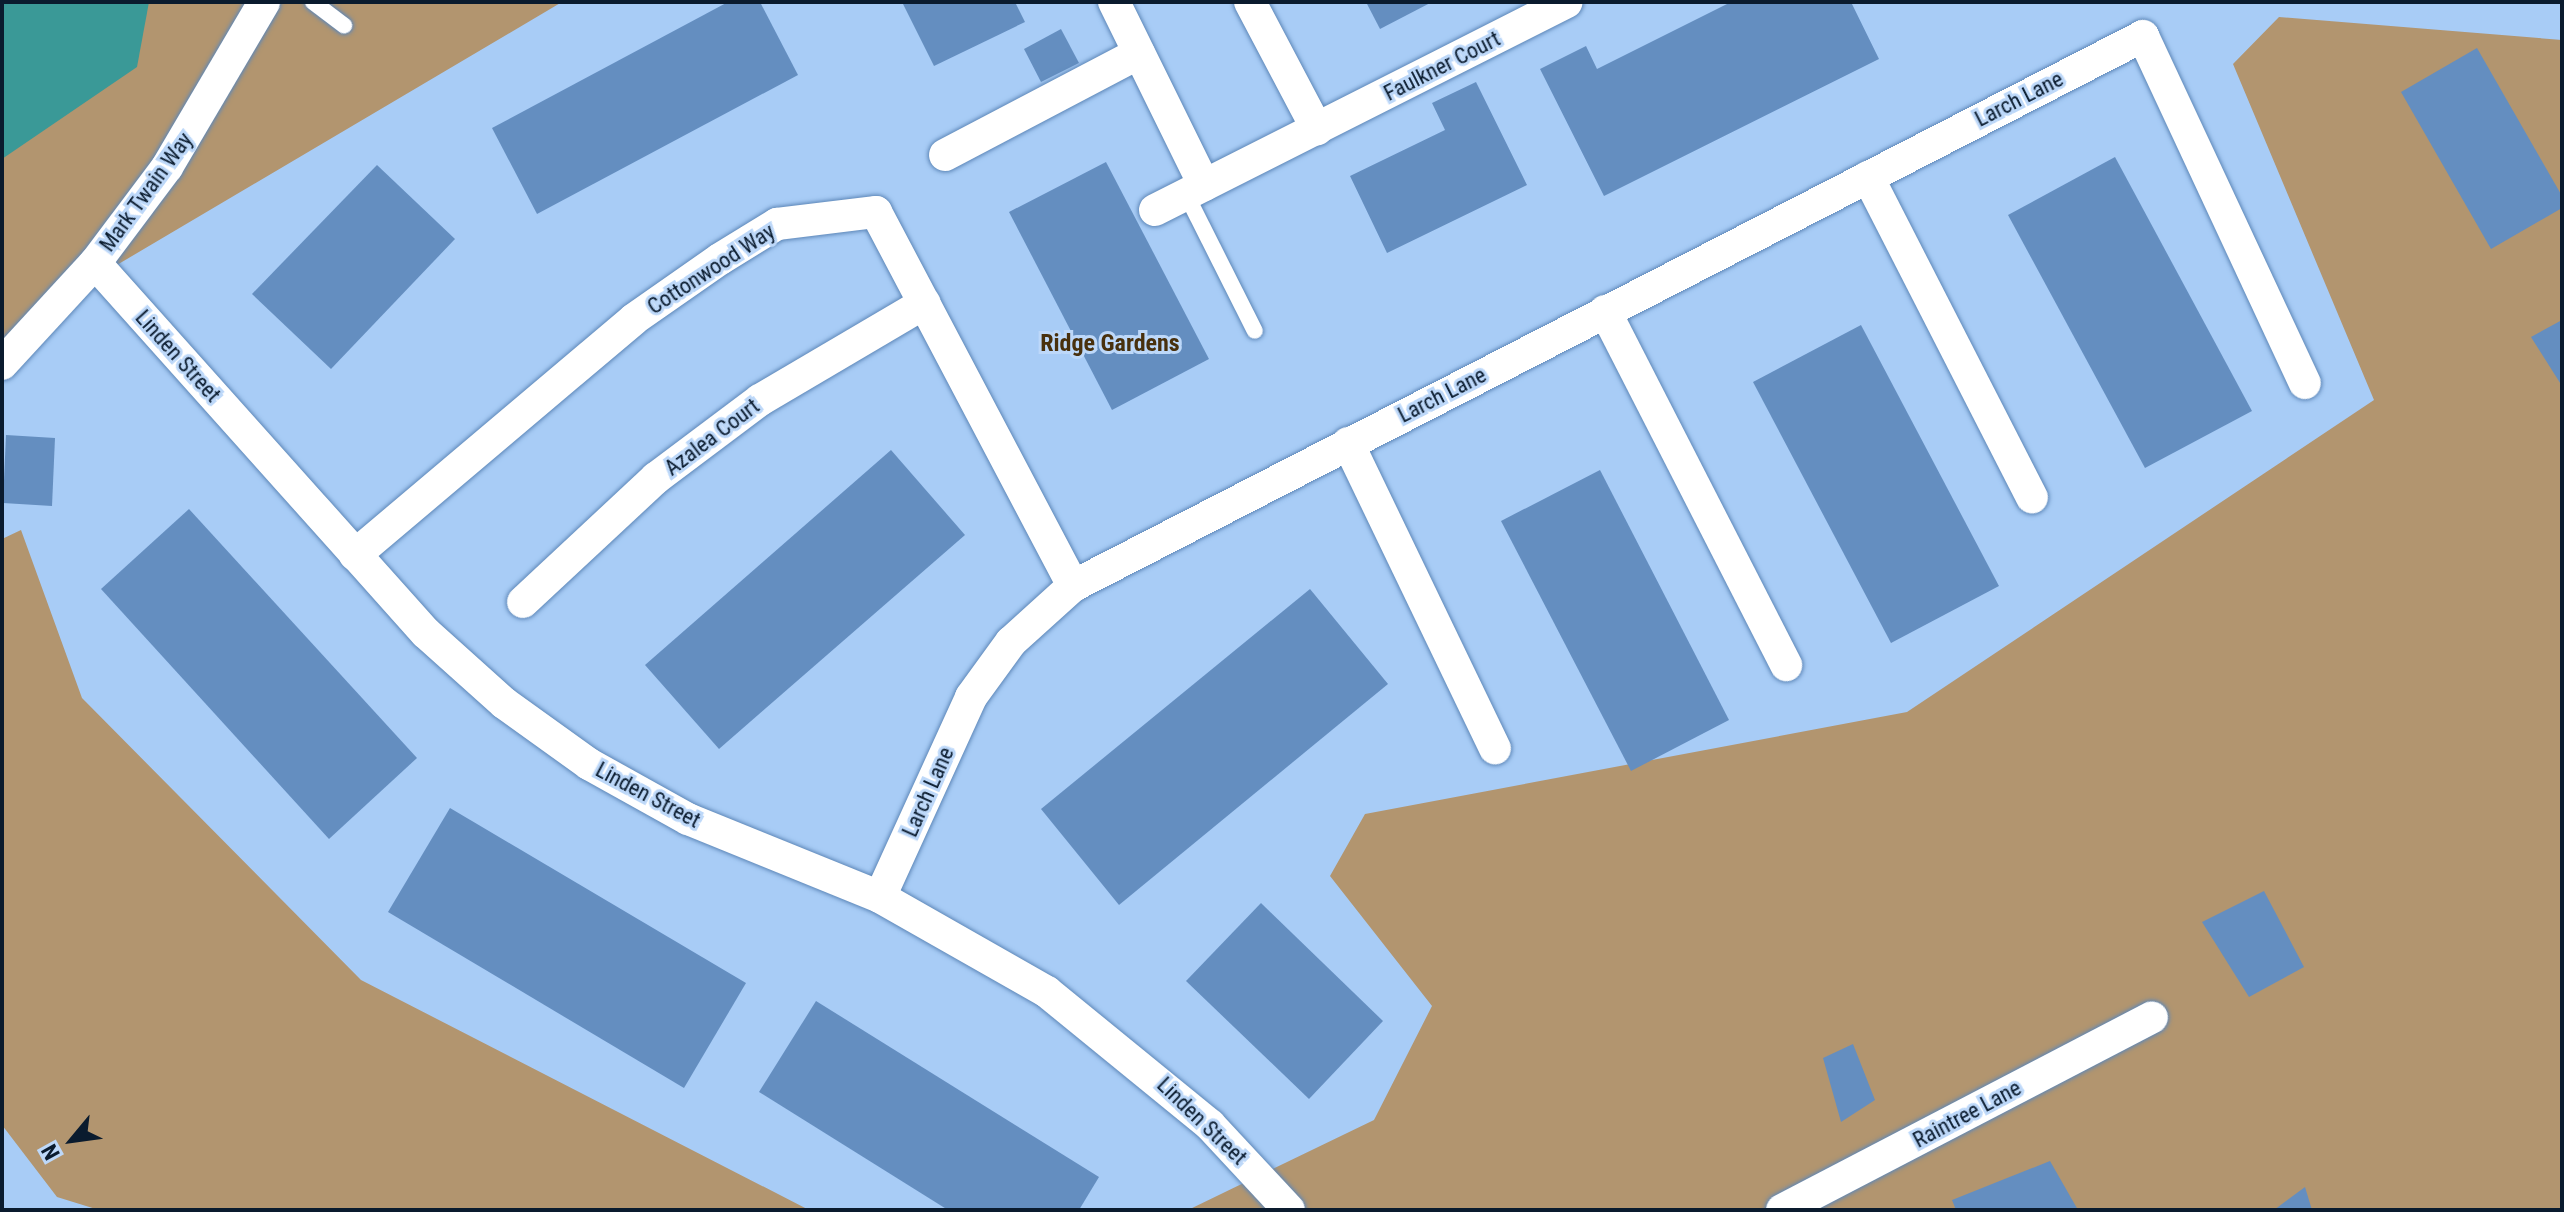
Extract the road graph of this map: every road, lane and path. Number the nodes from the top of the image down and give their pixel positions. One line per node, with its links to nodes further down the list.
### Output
1 (264, 2): 13 (street, Mark Twain Way)
2 (313, 2): 6 (lane)
3 (1114, 2): 7 (street)
4 (1250, 2): 8 (street)
5 (1566, 2): 8 (street, Faulkner Court)
6 (344, 25)
7 (1139, 53): 9 (street); 11 (street)
8 (1317, 129): 11 (street, Faulkner Court)
9 (945, 155)
10 (1868, 177): 15 (street, Larch Lane); 18 (street, Larch Lane); 20 (street)
11 (1195, 190): 12 (street, Faulkner Court); 16 (lane)
12 (1155, 210)
13 (95, 263): 17 (street, Mark Twain Way); 21 (street, Linden Street)
14 (925, 303): 21 (street, Cottonwood Way); 22 (street, Cottonwood Way); 23 (street, Azalea Court)
15 (1605, 311): 19 (street, Larch Lane); 24 (street)
16 (1255, 331)
17 (2, 364)
18 (2305, 383)
19 (1348, 443): 22 (street, Larch Lane); 25 (street)
20 (2032, 497)
21 (355, 555): 26 (street, Linden Street)
22 (1073, 586): 26 (street, Larch Lane)
23 (523, 602)
24 (1786, 665)
25 (1495, 749)
26 (880, 897): 29 (street, Linden Street)
27 (2152, 1017): 28 (street, Raintree Lane)
28 (1826, 1200): 30 (street, Raintree Lane)
29 (1289, 1210)
30 (1782, 1210)

